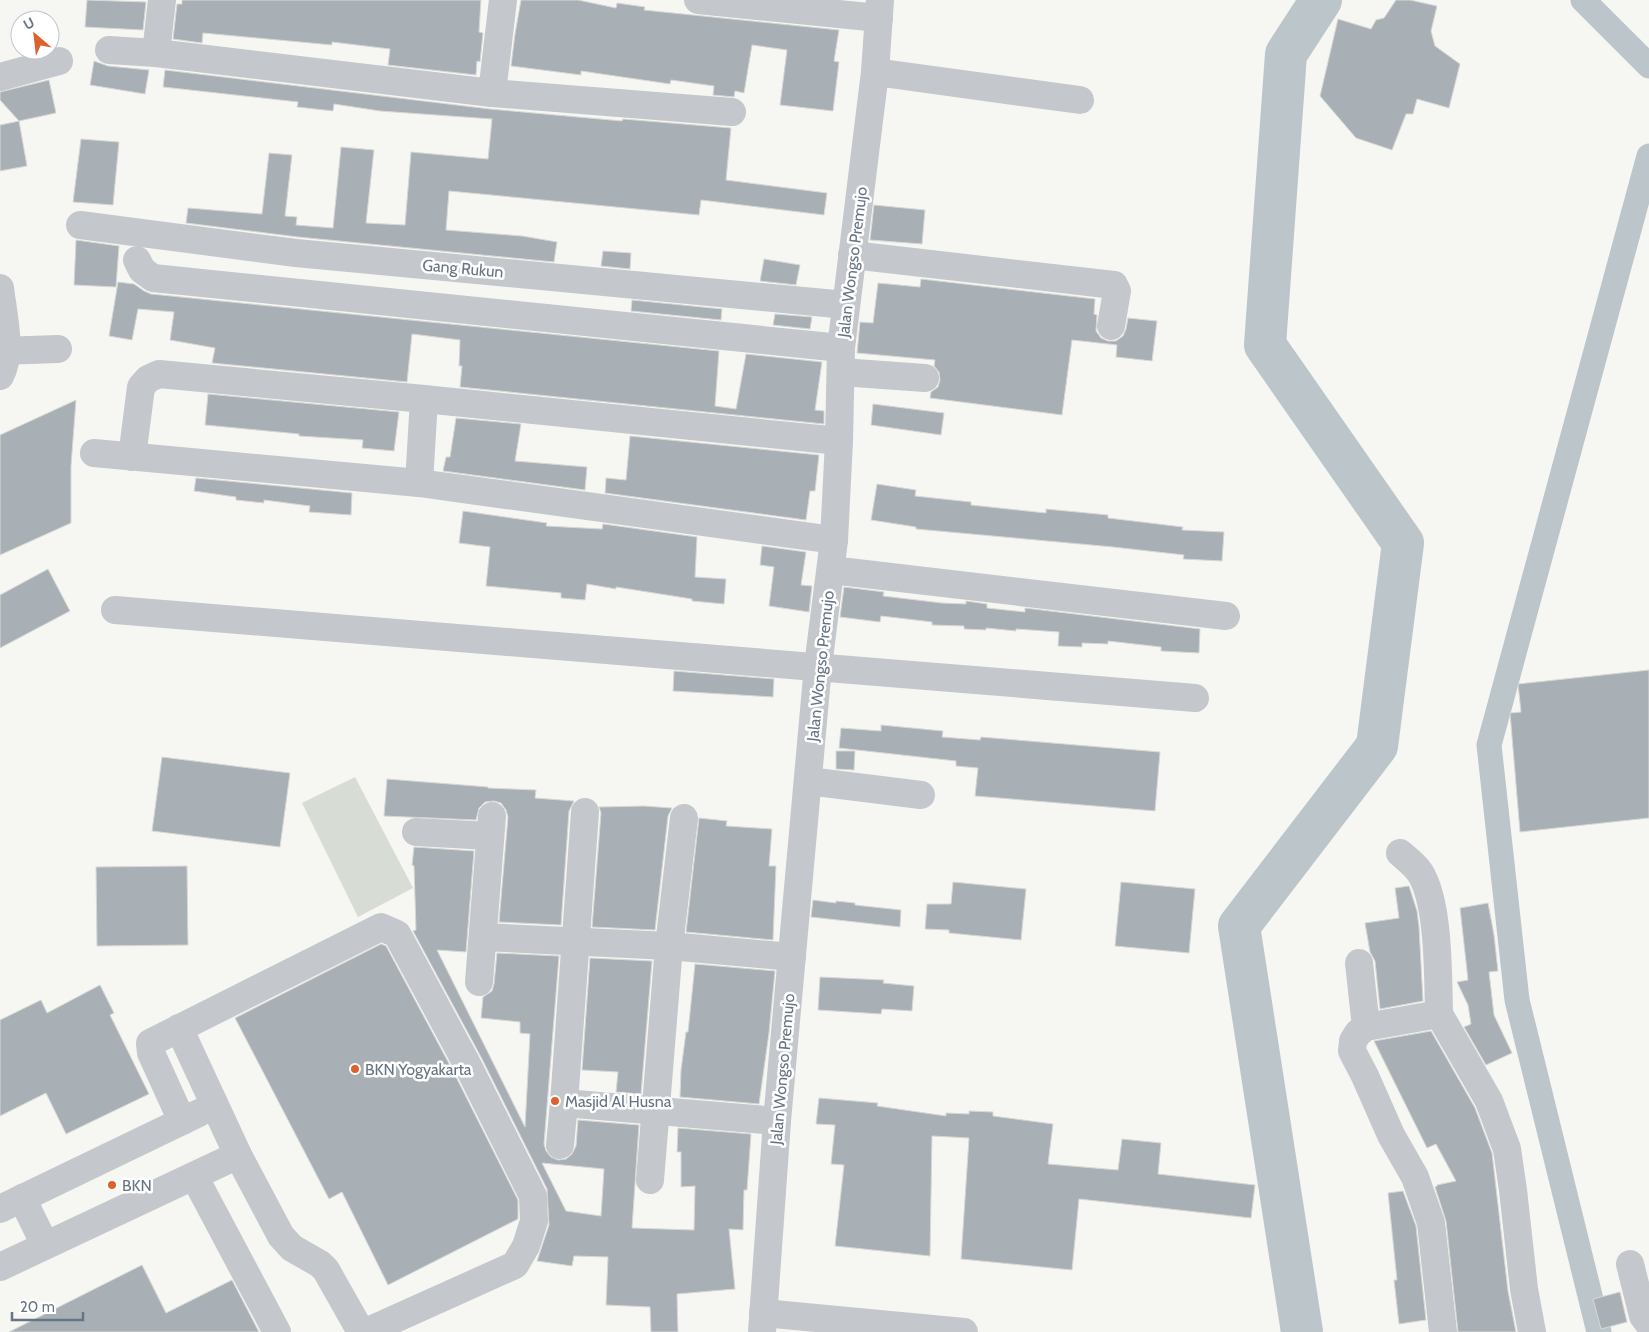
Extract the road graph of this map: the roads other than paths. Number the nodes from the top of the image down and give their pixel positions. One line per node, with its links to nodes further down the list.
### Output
1 (162, 0): 6 (street)
2 (502, 0): 10 (street)
3 (698, 0): 4 (street)
4 (880, 9): 8 (street, Jalan Wongso Premujo)
5 (109, 50): 6 (street)
6 (156, 53): 10 (street)
7 (59, 61): 9 (street)
8 (875, 72): 11 (street); 14 (street, Jalan Wongso Premujo)
9 (0, 77)
10 (492, 93): 12 (street)
11 (1080, 100)
12 (732, 112)
13 (80, 225): 17 (street, Gang Rukun)
14 (852, 256): 17 (street, Jalan Wongso Premujo); 18 (street)
15 (137, 260): 21 (street)
16 (0, 288): 20 (street)
17 (846, 305): 21 (street, Jalan Wongso Premujo)
18 (1111, 326)
19 (58, 349): 20 (street)
20 (2, 360)
21 (841, 360): 22 (street); 24 (street, Jalan Wongso Premujo)
22 (925, 378)
23 (424, 399): 24 (street); 26 (street); 27 (street)
24 (840, 441): 28 (street, Jalan Wongso Premujo)
25 (94, 453): 26 (street)
26 (132, 457): 27 (street)
27 (419, 483): 28 (street)
28 (834, 540): 29 (street, Jalan Wongso Premujo)
29 (831, 570): 31 (street); 32 (street, Jalan Wongso Premujo)
30 (115, 610): 32 (street)
31 (1226, 616)
32 (818, 666): 33 (street); 34 (street, Jalan Wongso Premujo)
33 (1195, 698)
34 (808, 781): 35 (street); 43 (street, Jalan Wongso Premujo)
35 (921, 795)
36 (585, 812): 41 (street)
37 (684, 818): 42 (street)
38 (416, 832): 40 (street)
39 (1400, 853): 46 (street)
40 (483, 937): 41 (street); 45 (street)
41 (576, 941): 42 (street); 49 (street)
42 (670, 946): 43 (street); 51 (street)
43 (792, 957): 53 (street, Jalan Wongso Premujo)
44 (1359, 963): 47 (street)
45 (478, 982)
46 (1439, 1014): 47 (street); 69 (street)
47 (1366, 1027): 68 (street)
48 (179, 1028): 50 (street); 52 (street); 66 (street)
49 (564, 1103): 51 (street); 54 (street)
50 (214, 1106): 52 (street); 55 (street)
51 (656, 1110): 53 (street); 57 (street)
52 (182, 1121): 58 (street)
53 (777, 1121): 62 (street, Jalan Wongso Premujo)
54 (560, 1145)
55 (238, 1155): 56 (street); 65 (street)
56 (194, 1176): 59 (street); 64 (street)
57 (650, 1180)
58 (11, 1204): 59 (street)
59 (44, 1245): 61 (street)
60 (1630, 1264): 63 (street)
61 (0, 1267)
62 (763, 1322): 67 (street)
63 (1649, 1324)
64 (277, 1332)
65 (361, 1332)
66 (366, 1332)
67 (964, 1332)
68 (1443, 1332)
69 (1532, 1332)

